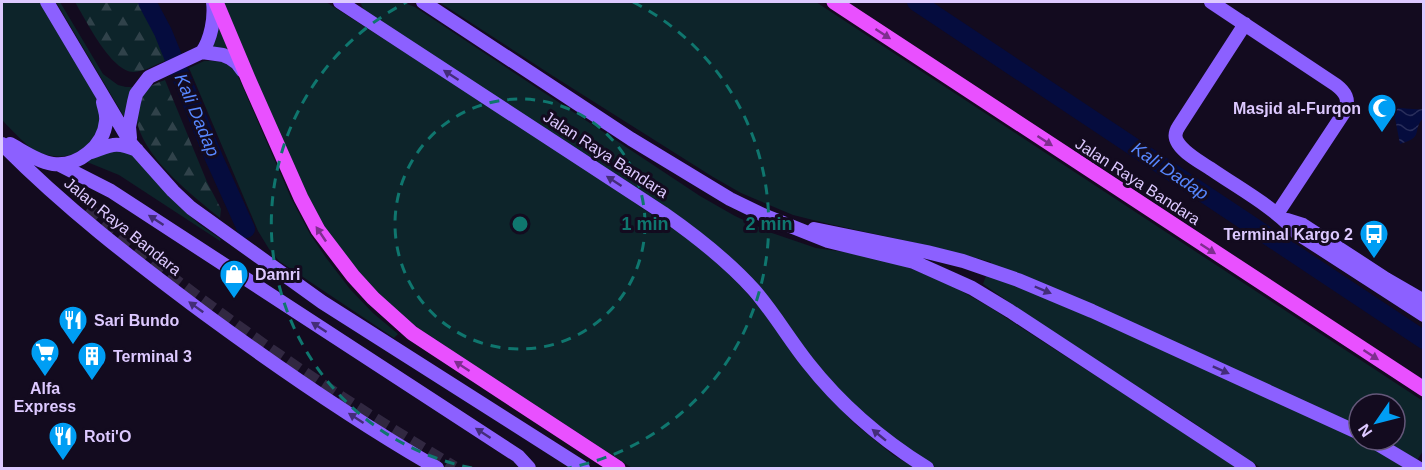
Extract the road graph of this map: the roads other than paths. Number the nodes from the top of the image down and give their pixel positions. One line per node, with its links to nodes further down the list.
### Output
1 (47, 2): 11 (street)
2 (215, 2): 10 (street); 12 (main road)
3 (340, 2): 8 (street, Jalan Raya Bandara)
4 (352, 2): 8 (street)
5 (423, 2): 19 (street, Jalan Raya Bandara)
6 (834, 2): 23 (main road, Jalan Raya Bandara, one-way to 23)
7 (1211, 2): 9 (street)
8 (364, 18): 32 (street, Jalan Raya Bandara, one-way to 8)
9 (1245, 24): 18 (street); 18 (street)
10 (200, 53): 12 (street); 14 (street)
11 (93, 78): 14 (street); 15 (street)
12 (250, 83): 31 (main road, one-way to 12)
13 (4, 141): 16 (street); 17 (street); 28 (street, Jalan Raya Bandara, one-way to 13)
14 (134, 147): 15 (street); 27 (street)
15 (89, 153): 16 (street)
16 (60, 165): 29 (street, one-way to 16)
17 (87, 209)
18 (1281, 217): 20 (street)
19 (785, 224): 24 (street, Jalan Raya Bandara, one-way to 24); 33 (street, Jalan Raya Bandara)
20 (1383, 284): 21 (street); 22 (street)
21 (1424, 300)
22 (1424, 315)
23 (1424, 389)
24 (1347, 428)
25 (1391, 452): 34 (street)
26 (1424, 460): 34 (street)
27 (567, 462): 30 (street)
28 (437, 468)
29 (529, 468)
30 (583, 468)
31 (618, 468)
32 (927, 468)
33 (1249, 468)
34 (1418, 468)

